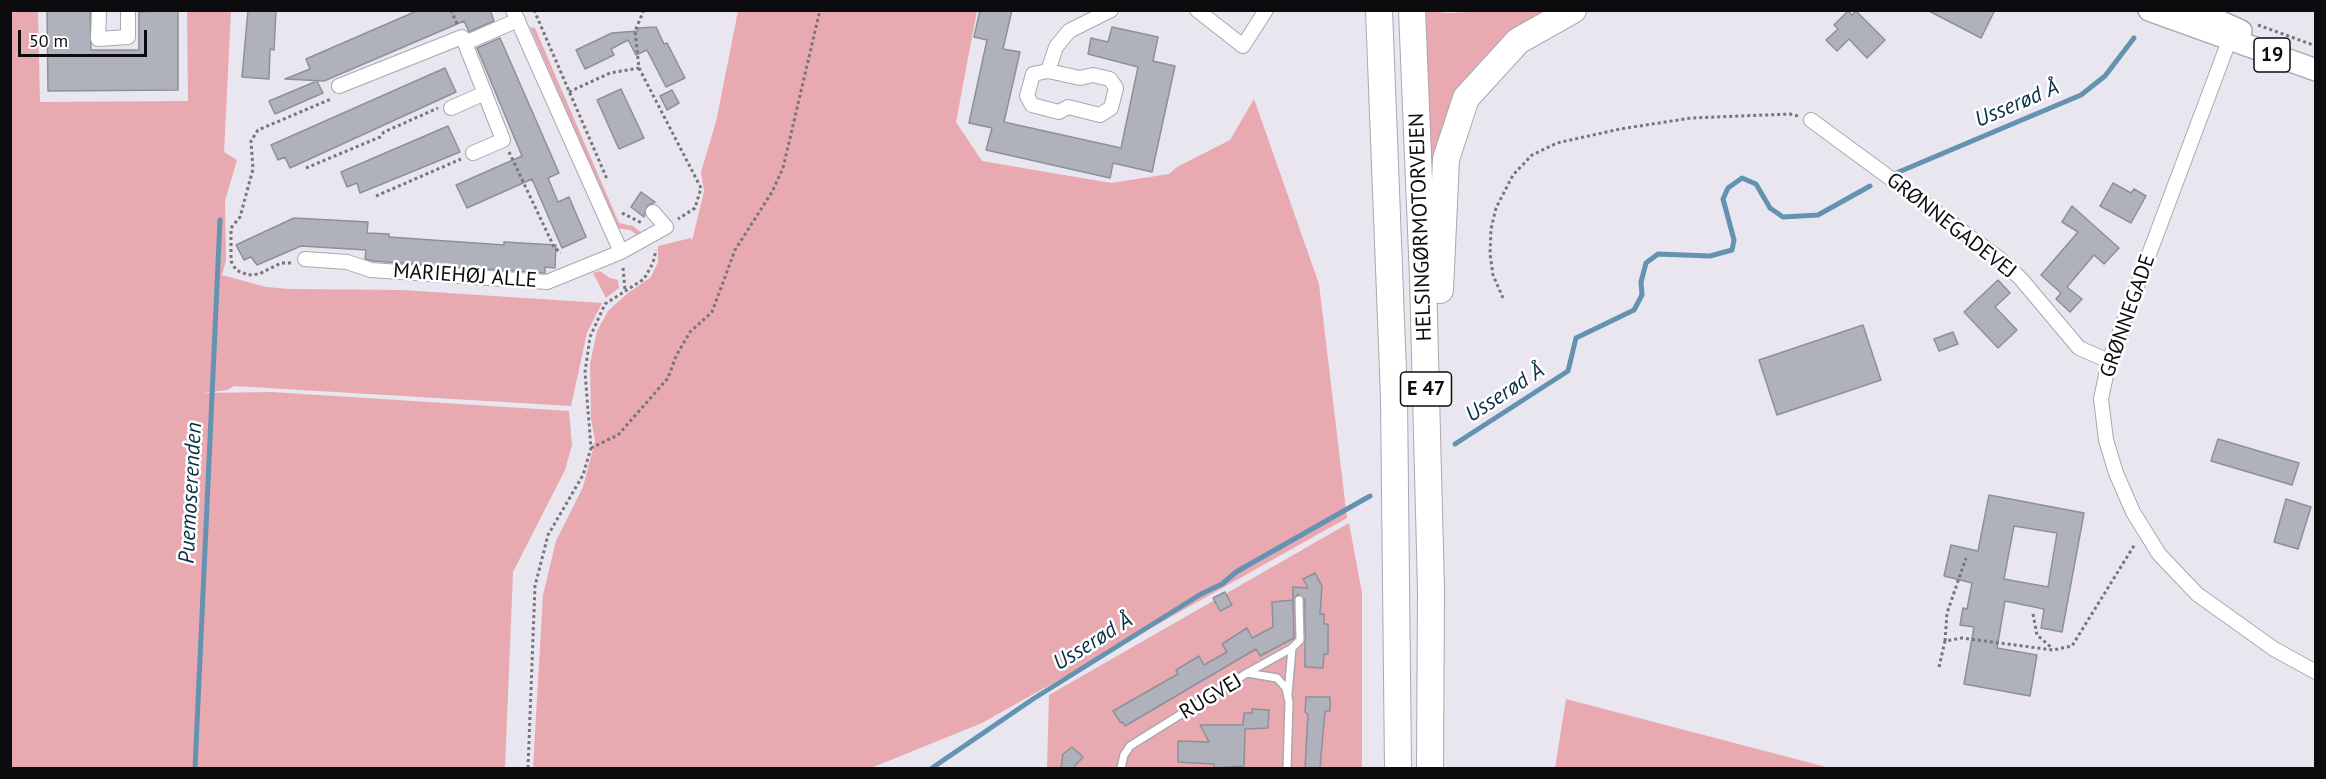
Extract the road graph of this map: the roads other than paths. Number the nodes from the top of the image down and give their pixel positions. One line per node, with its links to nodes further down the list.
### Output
1 (99, 10): 2 (street)
2 (128, 10)
3 (1112, 10): 16 (street)
4 (1197, 10): 5 (street)
5 (1266, 10)
6 (1378, 10): 34 (highway, HELSINGØRMOTORVEJEN / E 47)
7 (1412, 10): 26 (highway, HELSINGØRMOTORVEJEN / E 47)
8 (1573, 10): 26 (highway)
9 (2149, 10): 12 (main road, 19)
10 (2195, 10): 12 (main road, 19)
11 (516, 15): 13 (street); 23 (street)
12 (2237, 30): 14 (main road, 19); 15 (main road, 19); 25 (street, GRØNNEGADE)
13 (465, 43): 17 (street); 18 (street)
14 (2316, 61)
15 (2316, 70)
16 (1048, 71): 16 (street)
17 (339, 86)
18 (485, 93): 19 (street); 21 (street)
19 (451, 108)
20 (1811, 120): 25 (street, GRØNNEGADEVEJ)
21 (473, 153)
22 (653, 212): 23 (street, MARIEHØJ ALLE)
23 (621, 252): 24 (street, MARIEHØJ ALLE)
24 (305, 259)
25 (2109, 361): 29 (street, GRØNNEGADE)
26 (1431, 590): 35 (highway, HELSINGØRMOTORVEJEN / E 47)
27 (1299, 600): 28 (lane)
28 (1292, 648): 30 (lane); 31 (lane)
29 (2316, 672)
30 (1247, 673): 31 (lane, RUGVEJ); 32 (lane, RUGVEJ)
31 (1288, 698): 33 (lane)
32 (1121, 768)
33 (1287, 768)
34 (1398, 768)
35 (1430, 768)

